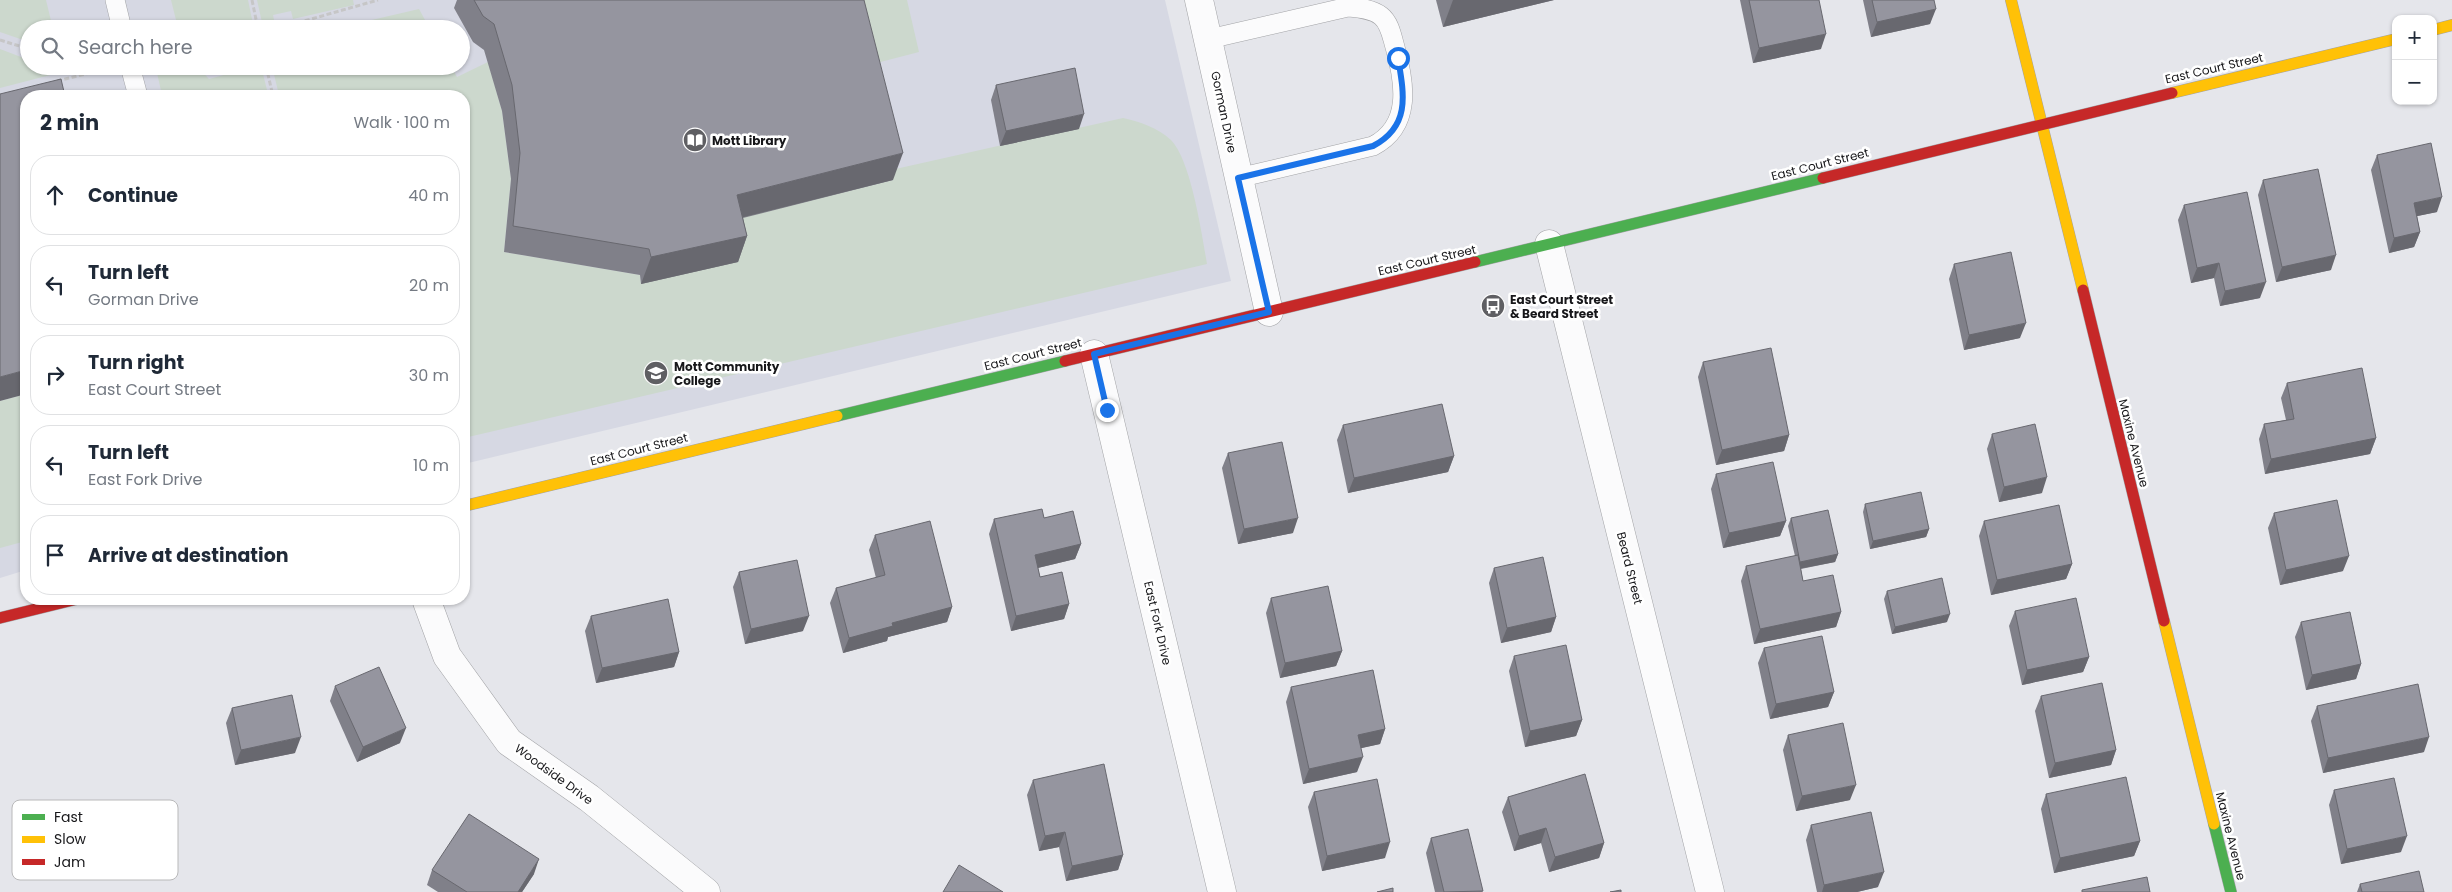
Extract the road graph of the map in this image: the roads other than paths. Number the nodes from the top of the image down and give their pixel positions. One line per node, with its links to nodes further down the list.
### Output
1 (116, 0): 4 (lane)
2 (1199, 0): 7 (street, Gorman Drive)
3 (2011, 0): 11 (main road, Maxine Avenue)
4 (120, 20)
5 (2452, 25): 6 (main road)
6 (2437, 29)
7 (1209, 39): 12 (street, Gorman Drive); 12 (lane)
8 (2392, 40): 11 (main road, East Court Street)
9 (132, 75): 10 (lane)
10 (136, 90)
11 (2042, 123): 13 (main road, East Court Street); 23 (main road, Maxine Avenue)
12 (1238, 178): 14 (street, Gorman Drive)
13 (1549, 244): 14 (main road, East Court Street); 22 (street, Beard Street)
14 (1269, 312): 15 (main road, East Court Street)
15 (1094, 354): 16 (main road, East Court Street); 21 (street, East Fork Drive)
16 (470, 505)
17 (53, 605): 19 (main road)
18 (428, 605): 20 (street, Woodside Drive)
19 (0, 618)
20 (706, 892)
21 (1222, 892)
22 (1710, 892)
23 (2231, 892)

